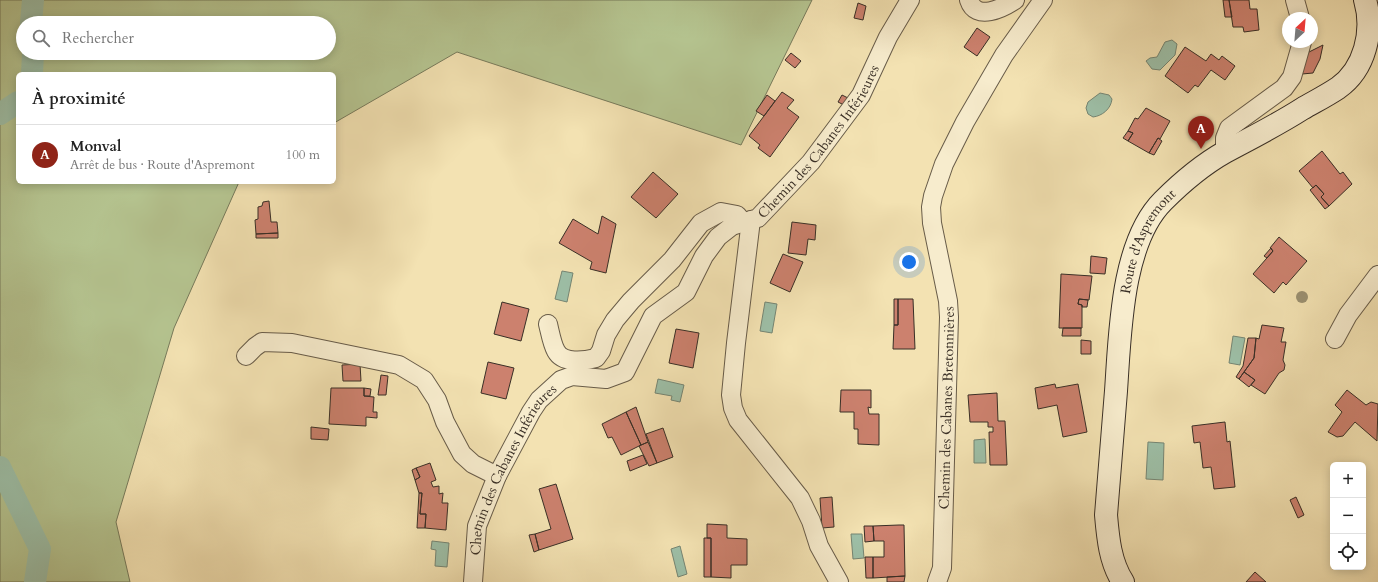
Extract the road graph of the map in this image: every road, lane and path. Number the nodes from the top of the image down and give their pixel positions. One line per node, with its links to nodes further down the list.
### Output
1 (910, 0): 10 (street, Chemin des Cabanes Inférieures)
2 (969, 0): 3 (street)
3 (1015, 0)
4 (1043, 0): 18 (street, Chemin des Cabanes Bretonnières)
5 (1295, 0): 7 (street)
6 (1365, 0): 9 (street, Route d'Aspremont)
7 (1298, 12)
8 (1300, 48): 9 (street)
9 (1226, 152): 19 (street, Route d'Aspremont)
10 (747, 221): 12 (street); 15 (street, Chemin des Cabanes Inférieures); 17 (street)
11 (1378, 275): 13 (street)
12 (548, 324)
13 (1335, 339)
14 (246, 356): 15 (street)
15 (497, 476): 16 (street, Chemin des Cabanes Inférieures)
16 (473, 582)
17 (839, 582)
18 (937, 582)
19 (1123, 582)

